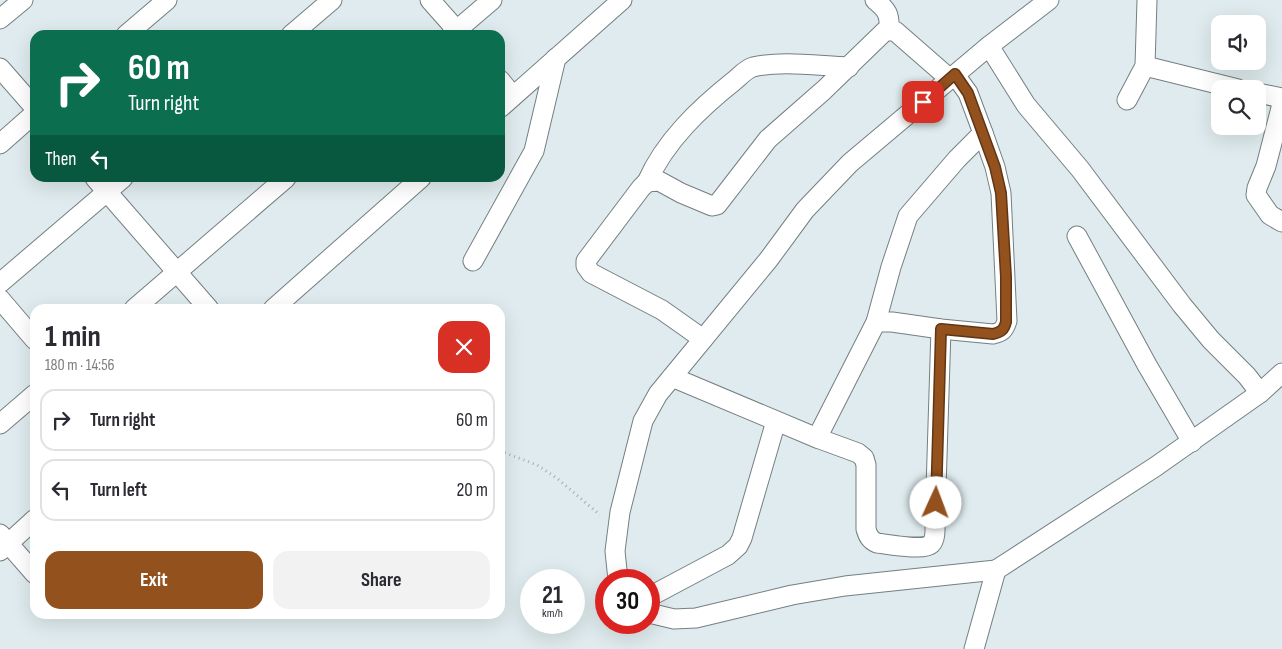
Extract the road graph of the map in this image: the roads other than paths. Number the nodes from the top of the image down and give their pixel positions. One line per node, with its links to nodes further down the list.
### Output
1 (23, 0): 10 (street)
2 (167, 0): 11 (street)
3 (332, 0): 12 (street)
4 (430, 0): 13 (street)
5 (492, 0): 14 (street)
6 (622, 0): 17 (street)
7 (875, 0): 15 (street)
8 (1049, 0): 16 (street)
9 (1147, 0): 18 (street)
10 (0, 20)
11 (132, 30)
12 (297, 30)
13 (454, 30)
14 (459, 30)
15 (889, 30): 19 (street); 21 (street)
16 (989, 46): 21 (street); 51 (street)
17 (556, 58): 27 (street); 38 (street)
18 (1145, 66): 22 (street); 25 (street)
19 (849, 67): 34 (street); 34 (street)
20 (0, 68): 26 (street)
21 (952, 77): 30 (street); 48 (street)
22 (1211, 82)
23 (1266, 95): 24 (street)
24 (1282, 98)
25 (1127, 100)
26 (30, 102)
27 (507, 102)
28 (1282, 104): 36 (street)
29 (30, 117): 31 (street)
30 (983, 133): 45 (street); 46 (street)
31 (0, 144)
32 (281, 182): 39 (street)
33 (416, 182): 44 (street)
34 (647, 182): 48 (street)
35 (101, 184): 39 (street); 40 (street)
36 (1282, 222)
37 (1077, 236): 56 (street)
38 (473, 261)
39 (177, 271): 42 (street); 43 (street)
40 (0, 283)
41 (0, 299): 47 (street)
42 (140, 304)
43 (205, 304)
44 (279, 304)
45 (876, 322): 46 (street); 55 (street)
46 (941, 329): 55 (street)
47 (30, 334)
48 (703, 339): 50 (street)
49 (1282, 373): 51 (street)
50 (672, 377): 53 (street); 60 (street)
51 (1260, 394): 56 (street)
52 (30, 398): 54 (street)
53 (776, 421): 55 (street); 62 (street)
54 (0, 424)
55 (817, 438)
56 (1192, 442): 61 (street)
57 (30, 523): 58 (street)
58 (3, 542): 59 (street)
59 (30, 569)
60 (617, 569)
61 (996, 570): 63 (street); 64 (street)
62 (660, 591)
63 (660, 616)
64 (974, 649)

